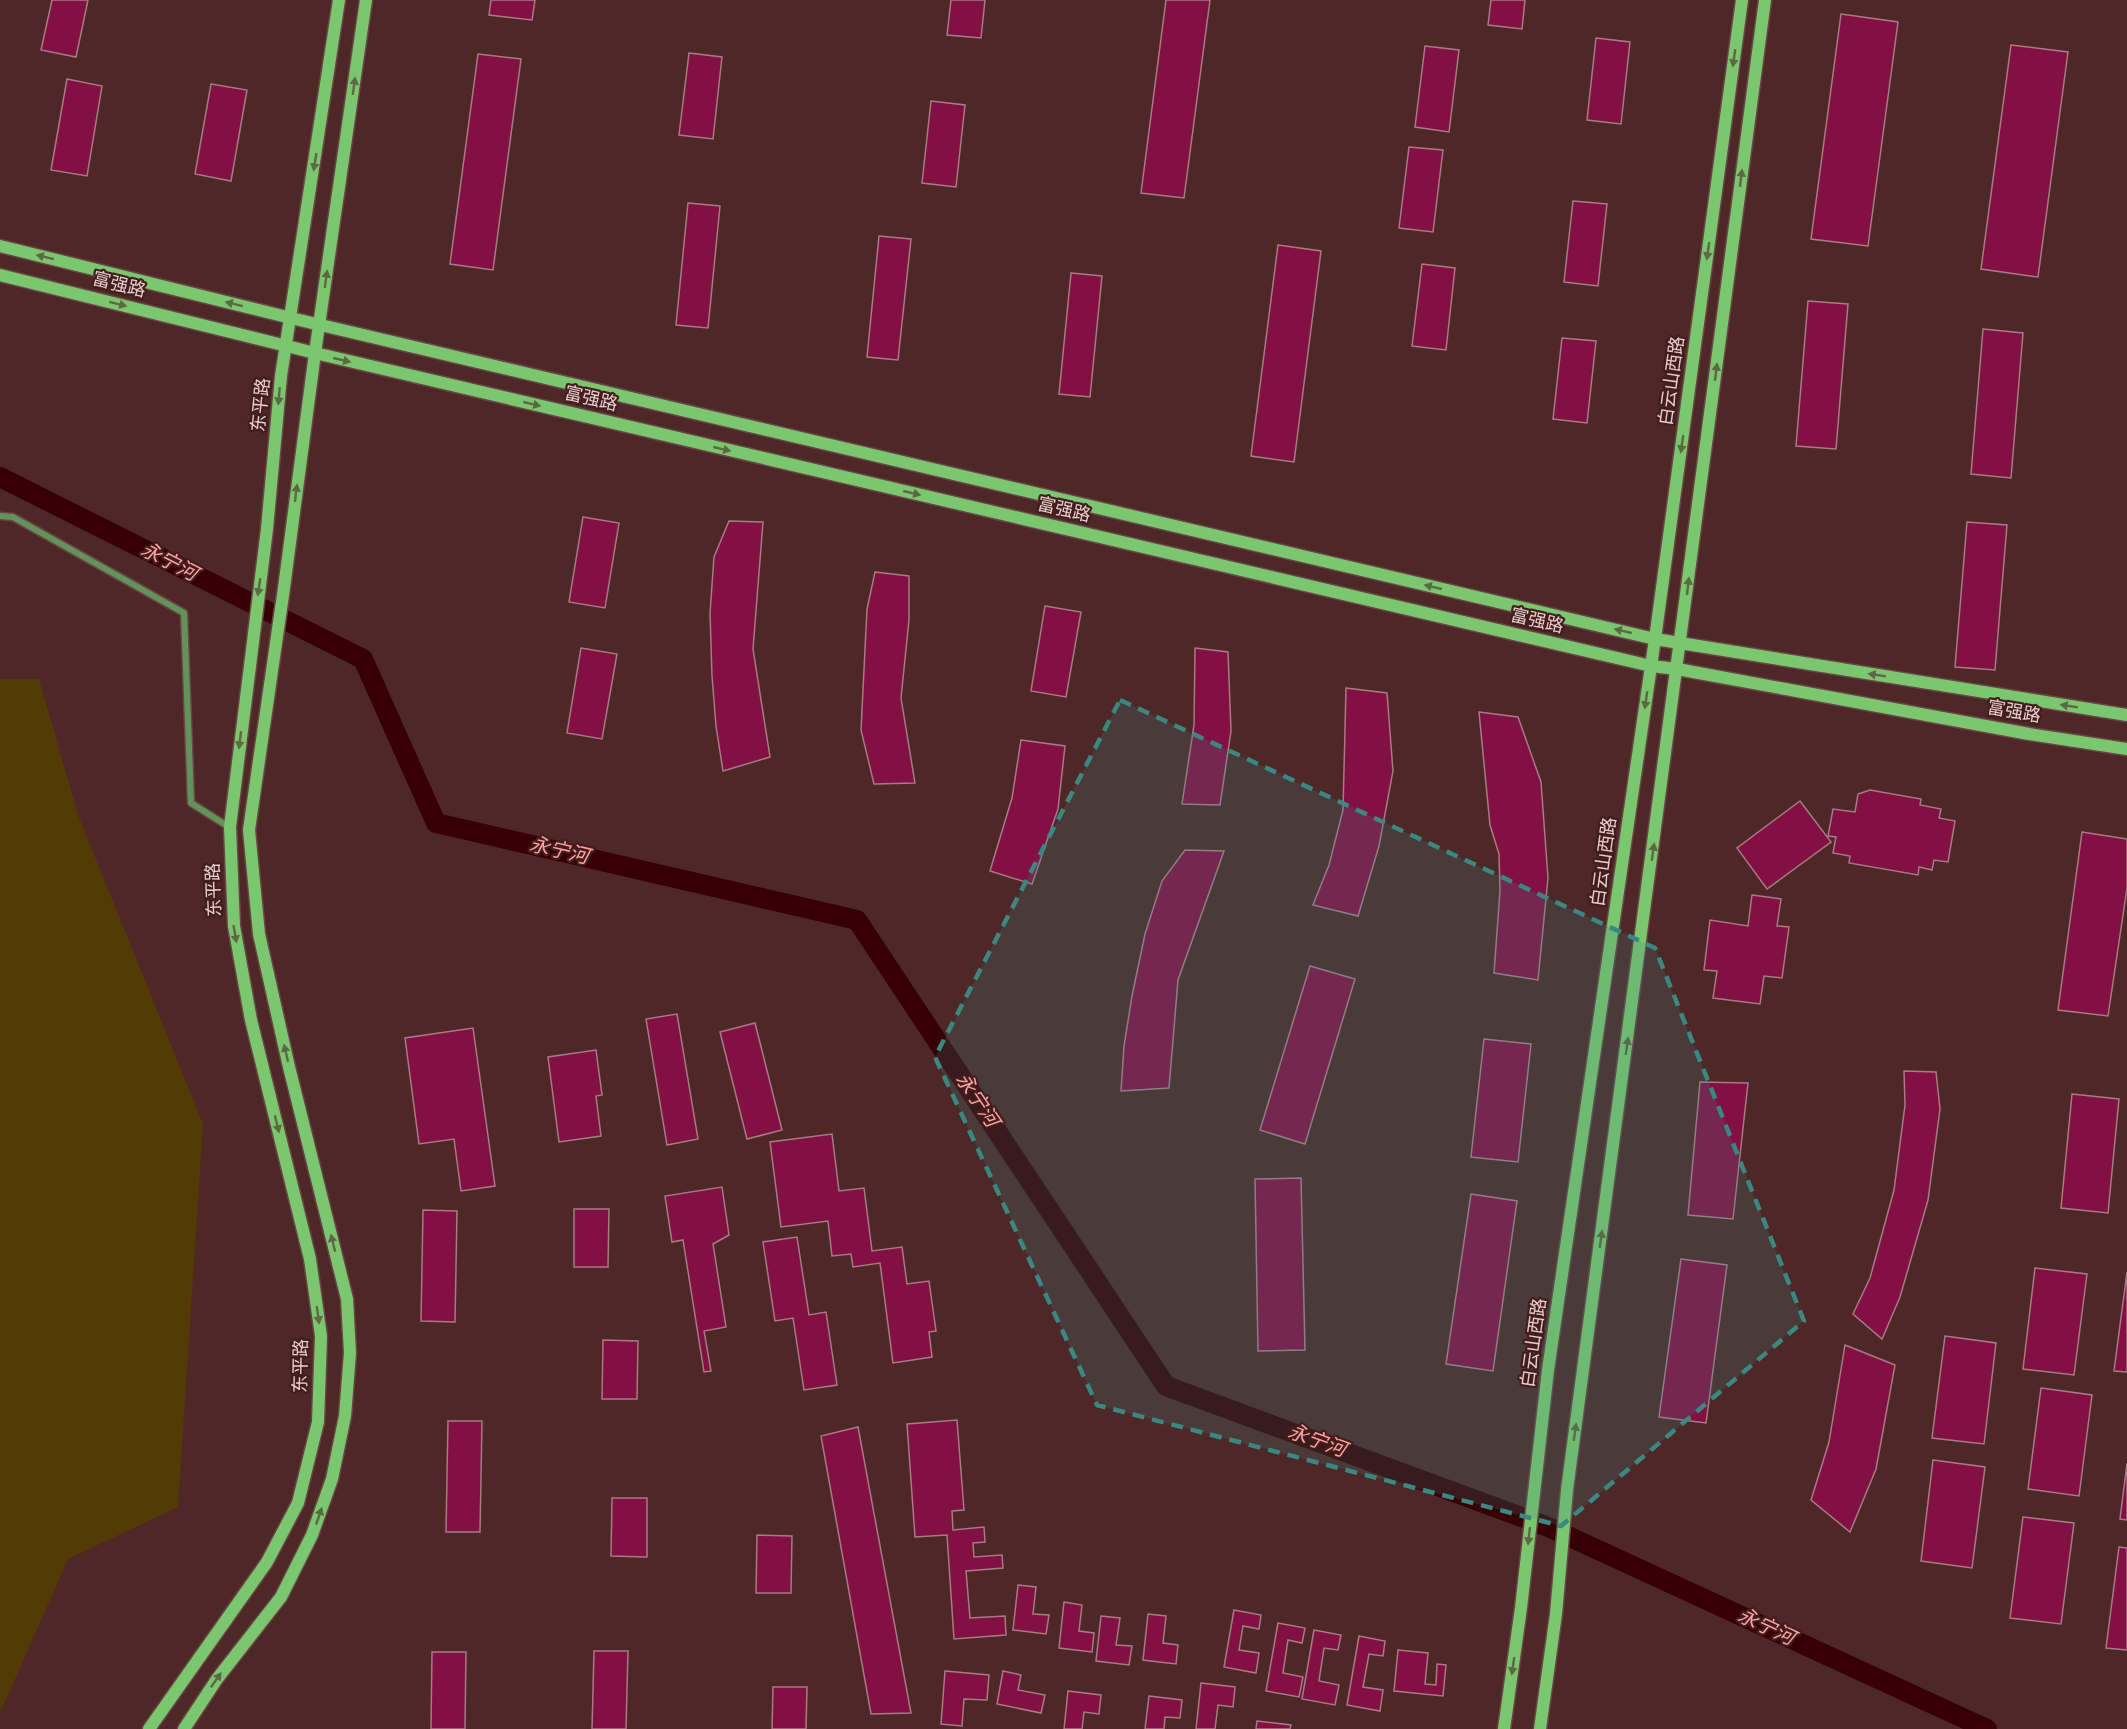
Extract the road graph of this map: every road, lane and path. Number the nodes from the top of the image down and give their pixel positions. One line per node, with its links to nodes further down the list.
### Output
1 (339, 0): 7 (main road, 东平路, one-way to 7)
2 (366, 0): 8 (main road, one-way to 2)
3 (1742, 0): 12 (main road, 白云山西路, one-way to 12)
4 (1765, 0): 13 (main road, one-way to 4)
5 (0, 246): 7 (main road, 富强路, one-way to 5)
6 (0, 275): 9 (main road, 富强路, one-way to 9)
7 (291, 318): 8 (main road, 富强路); 9 (main road, 东平路)
8 (319, 325): 10 (main road); 12 (main road, 富强路, one-way to 8)
9 (286, 345): 10 (main road, 富强路); 18 (main road, 东平路, one-way to 18)
10 (315, 353): 14 (main road, 富强路, one-way to 14); 20 (main road, one-way to 10)
11 (0, 516): 18 (street)
12 (1655, 639): 13 (main road, 富强路); 14 (main road, 白云山西路)
13 (1681, 644): 15 (main road); 16 (main road, 富强路, one-way to 13)
14 (1651, 666): 15 (main road, 富强路); 21 (main road, 白云山西路, one-way to 21)
15 (1677, 669): 17 (main road, 富强路); 22 (main road, one-way to 15)
16 (2127, 715)
17 (2127, 749)
18 (230, 827): 19 (main road, 东平路, one-way to 19)
19 (149, 1729)
20 (184, 1729)
21 (1504, 1729)
22 (1540, 1729)

